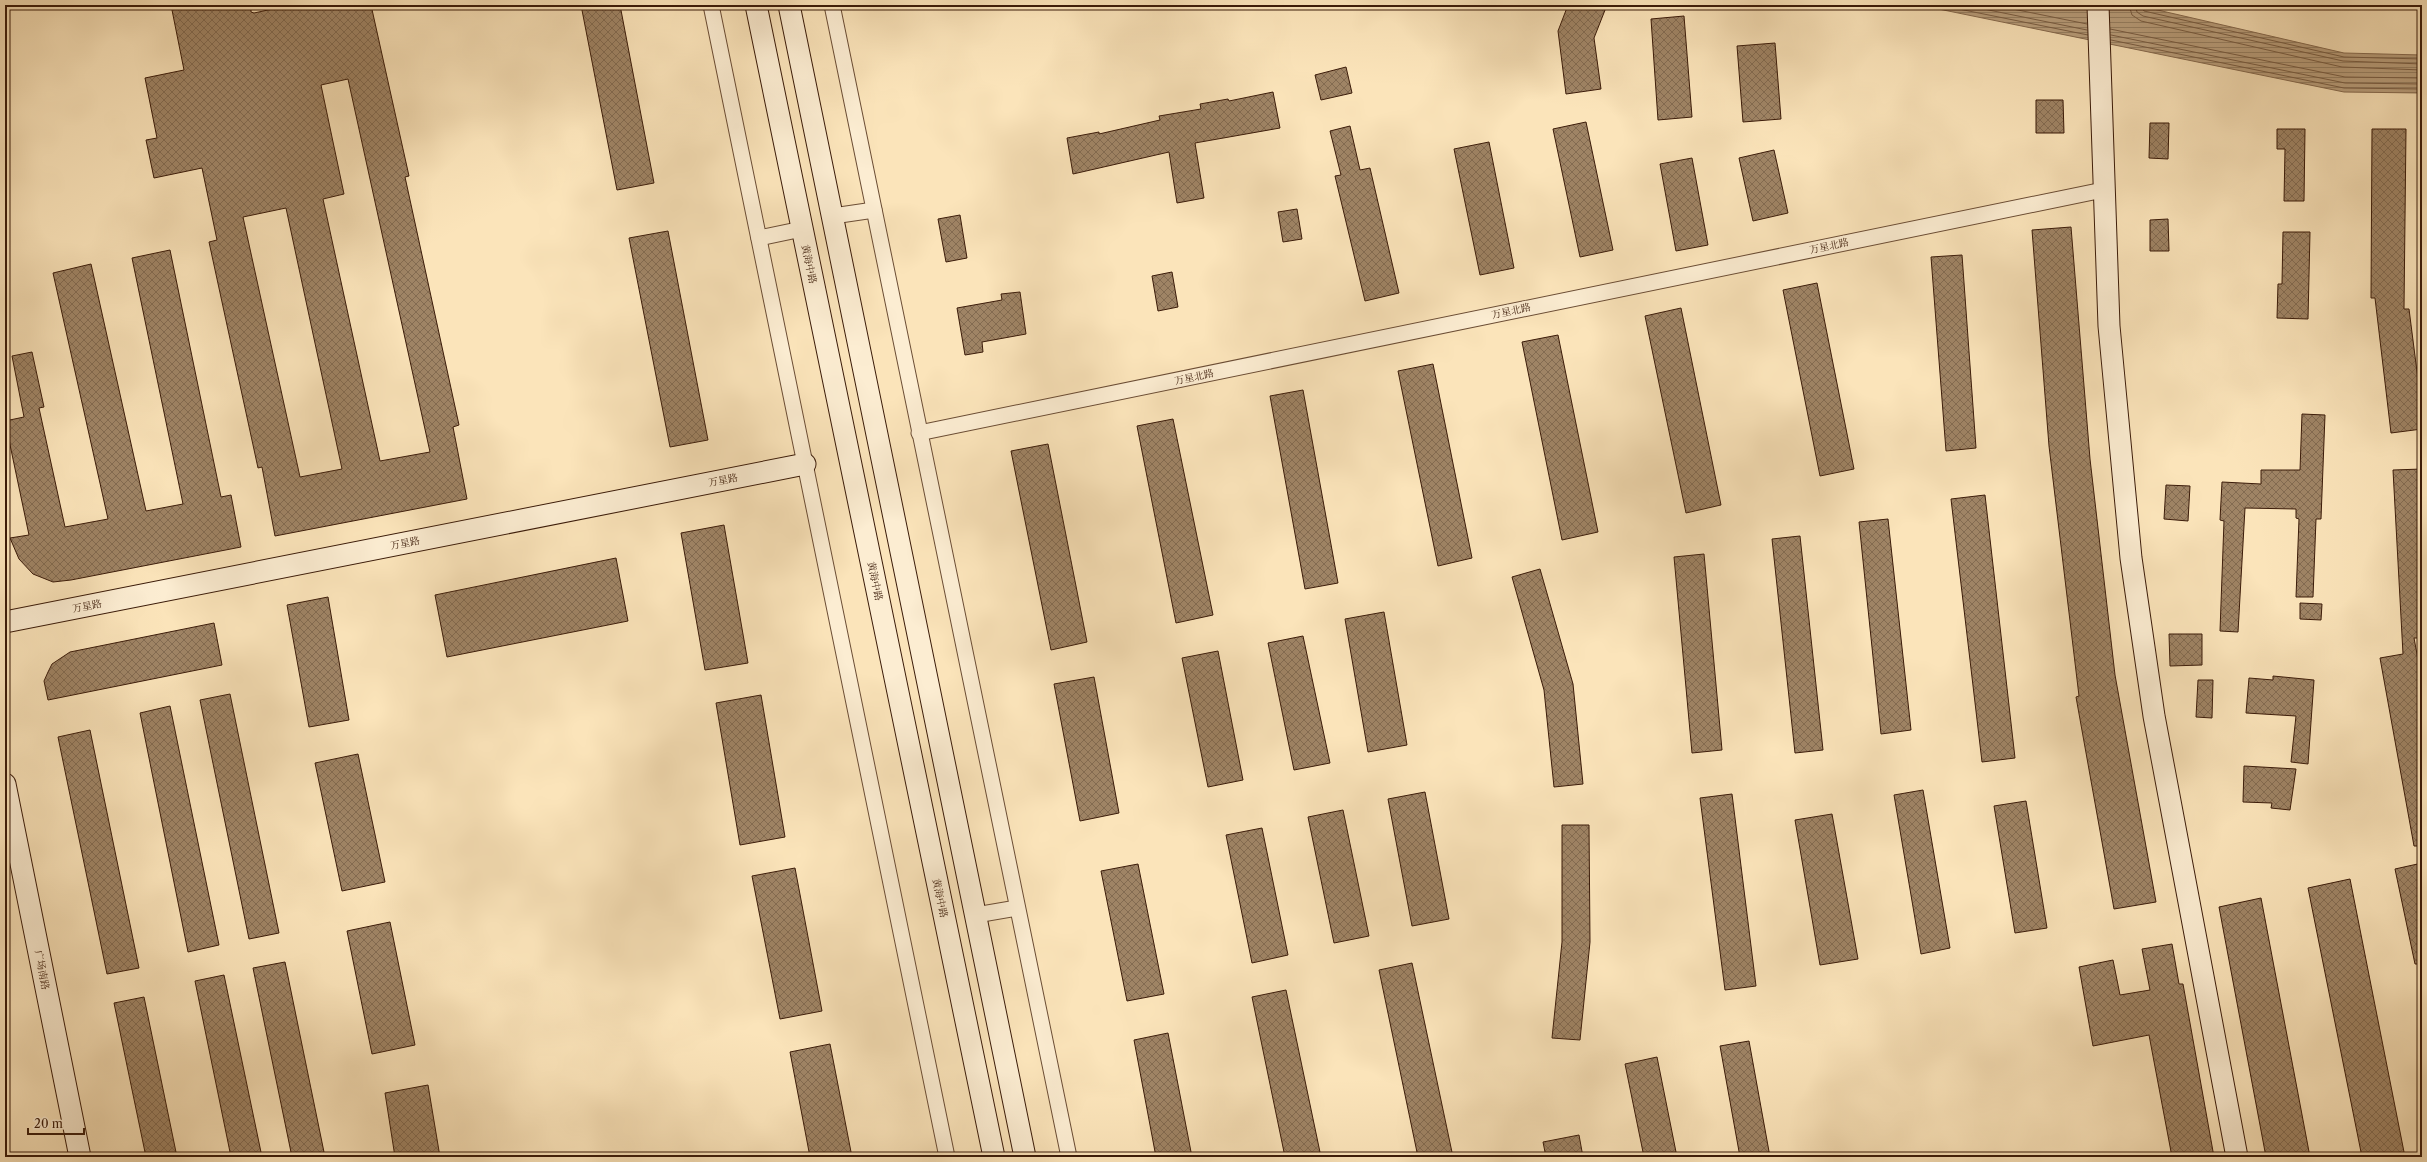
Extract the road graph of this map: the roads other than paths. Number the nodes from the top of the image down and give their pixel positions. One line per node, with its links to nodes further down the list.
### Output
1 (711, 5): 10 (street)
2 (756, 5): 9 (street, 黄海中路)
3 (789, 5): 8 (street)
4 (832, 5): 7 (street)
5 (2098, 5): 6 (street)
6 (2103, 190): 11 (street, 万星北路); 22 (street)
7 (874, 210): 8 (street); 11 (street)
8 (833, 216): 16 (street)
9 (802, 230): 10 (street); 19 (street, 黄海中路)
10 (759, 238): 12 (street)
11 (919, 433): 15 (street)
12 (805, 464): 13 (street, 万星路); 18 (street)
13 (5, 622)
14 (5, 784): 17 (street, 广场南路)
15 (1017, 908): 16 (street); 21 (street)
16 (976, 916): 20 (street)
17 (80, 1157)
18 (946, 1157)
19 (994, 1157)
20 (1025, 1157)
21 (1069, 1157)
22 (2237, 1157)

